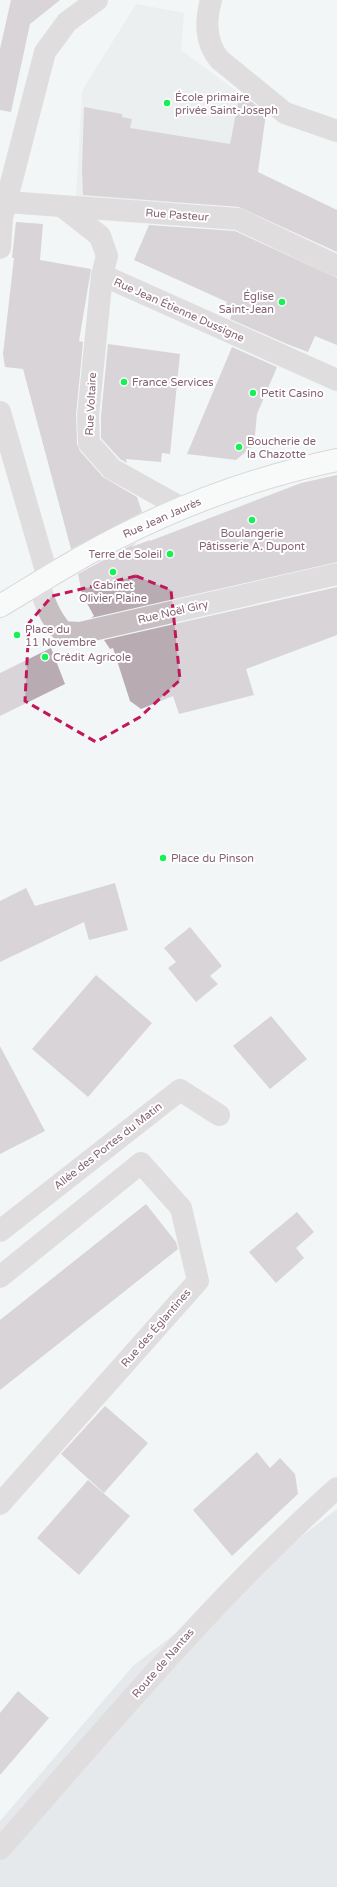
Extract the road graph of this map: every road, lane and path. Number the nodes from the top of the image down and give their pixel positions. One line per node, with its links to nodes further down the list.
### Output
1 (210, 0): 3 (street)
2 (93, 1): 5 (street)
3 (337, 131)
4 (63, 207): 5 (street, Rue Pasteur); 7 (street, Rue Pasteur); 8 (street, Rue Jean Étienne Dussigne)
5 (3, 213): 6 (street)
6 (0, 248)
7 (337, 266)
8 (102, 275): 9 (street, Rue Jean Étienne Dussigne); 12 (street, Rue Voltaire)
9 (337, 380)
10 (0, 412): 14 (street, Rue Noël Giry)
11 (337, 460): 12 (main road, Rue Jean Jaurès)
12 (182, 508): 14 (main road, Rue Jean Jaurès)
13 (337, 575): 14 (street, Rue Noël Giry)
14 (43, 580): 15 (main road, Rue Jean Jaurès)
15 (0, 606)
16 (219, 1116): 17 (street, Allée des Portes du Matin)
17 (0, 1231)
18 (0, 1277): 20 (street, Rue des Églantines)
19 (337, 1488): 21 (street, Route de Nantas)
20 (0, 1504)
21 (0, 1849)

